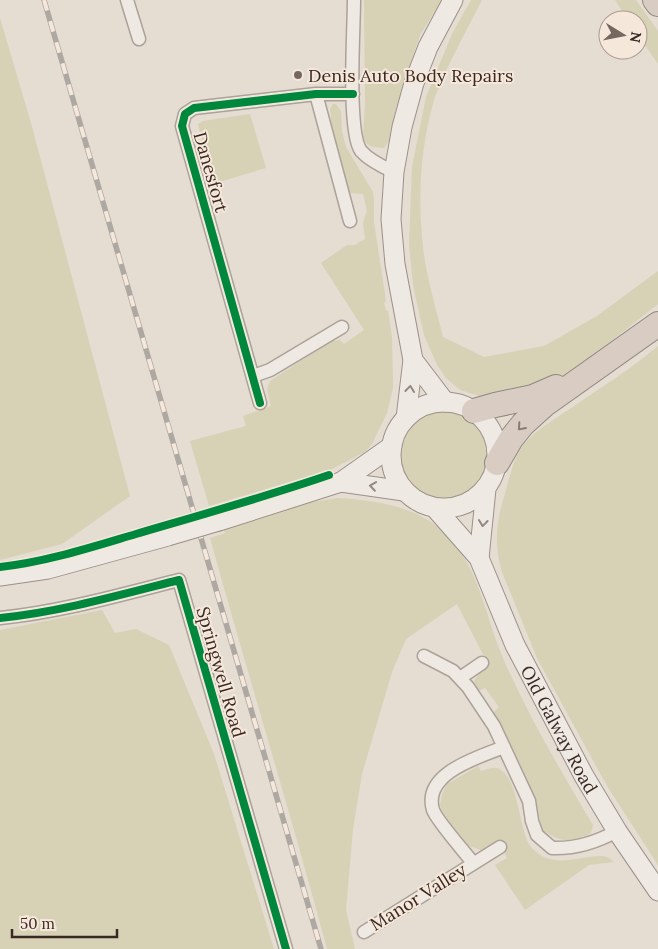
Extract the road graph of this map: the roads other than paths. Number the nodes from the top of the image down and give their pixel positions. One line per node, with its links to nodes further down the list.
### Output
1 (127, 0): 6 (street)
2 (354, 0): 8 (street)
3 (453, 0): 9 (main road)
4 (655, 0): 5 (highway)
5 (658, 4)
6 (139, 38)
7 (316, 94): 8 (street, Danesfort); 10 (street); 15 (street, Danesfort)
8 (353, 94): 9 (street)
9 (394, 172): 14 (main road)
10 (350, 221)
11 (658, 314): 18 (highway)
12 (658, 324): 21 (highway, one-way to 21)
13 (342, 327): 15 (street)
14 (413, 360): 17 (main road); 19 (main road, one-way to 14)
15 (253, 376): 16 (street, Danesfort)
16 (260, 402)
17 (445, 402): 18 (main road); 19 (main road)
18 (474, 411): 21 (main road)
19 (406, 418): 20 (main road)
20 (392, 446): 22 (main road); 24 (main road)
21 (497, 463): 23 (main road)
22 (341, 482): 24 (main road, one-way to 22); 27 (main road, bridge)
23 (486, 489): 25 (main road); 26 (main road, one-way to 26)
24 (404, 491): 25 (main road)
25 (435, 508): 26 (main road)
26 (479, 558): 33 (main road, Old Galway Road)
27 (0, 576)
28 (0, 618): 38 (street, Springwell Road)
29 (424, 656): 31 (street)
30 (482, 664): 31 (street)
31 (460, 678): 32 (street)
32 (504, 747): 33 (street); 35 (street, Manor Valley)
33 (617, 831): 36 (main road, Old Galway Road)
34 (500, 847): 35 (street, Manor Valley)
35 (473, 863): 37 (street, Manor Valley)
36 (658, 891)
37 (364, 932)
38 (286, 949)

